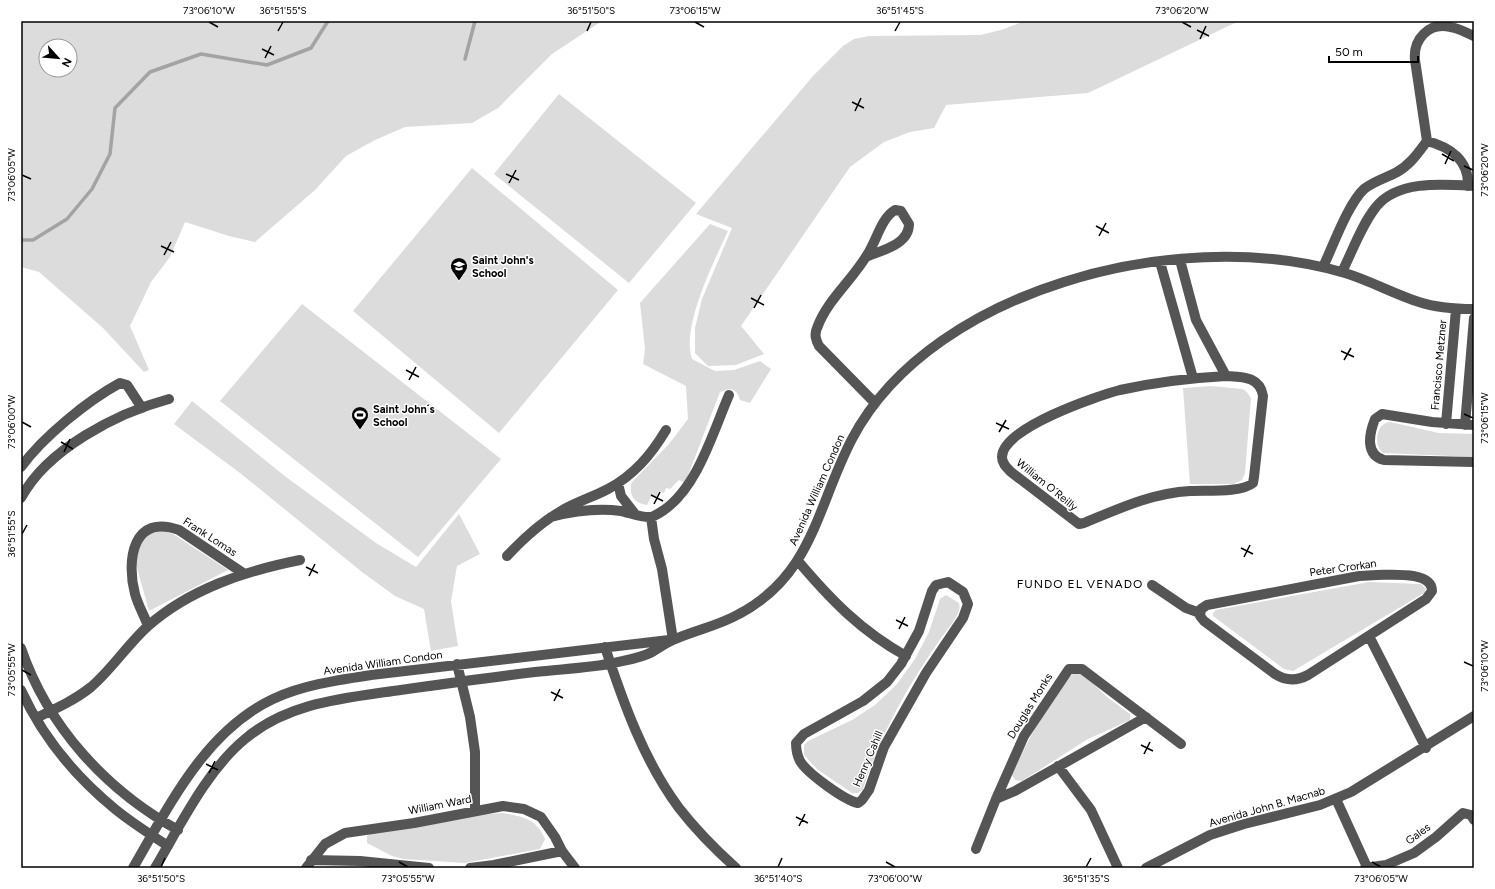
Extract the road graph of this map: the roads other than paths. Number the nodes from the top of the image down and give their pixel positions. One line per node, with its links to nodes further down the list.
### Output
1 (1474, 36): 2 (street)
2 (1427, 142): 3 (street); 7 (street)
3 (1471, 186): 8 (street)
4 (868, 256): 4 (street); 16 (street)
5 (1180, 260): 6 (street, Avenida William Condon); 7 (street, Avenida William Condon); 12 (street)
6 (1160, 262): 13 (street); 16 (street, Avenida William Condon)
7 (1323, 267): 8 (street, Avenida William Condon)
8 (1342, 272): 9 (street, Avenida William Condon)
9 (1456, 309): 10 (street, Avenida William Condon); 18 (street, Francisco Metzner)
10 (1474, 309)
11 (1474, 318): 19 (street, Francisco Metzner)
12 (1226, 376): 13 (street, William O´Reilly); 13 (street, William O´Reilly)
13 (1193, 378)
14 (729, 395): 27 (street)
15 (169, 399): 17 (street)
16 (875, 403): 30 (street, Avenida William Condon)
17 (142, 408): 22 (street); 24 (street)
18 (1446, 424): 19 (street, Francisco Metzner); 21 (street, Francisco Metzner)
19 (1470, 425)
20 (666, 430): 23 (street)
21 (1474, 462)
22 (21, 467)
23 (618, 483): 25 (street); 26 (street)
24 (21, 498)
25 (635, 514): 26 (street); 27 (street)
26 (551, 517): 28 (street)
27 (651, 517): 36 (street)
28 (507, 556)
29 (300, 560): 31 (street)
30 (798, 561): 36 (street, Avenida William Condon); 39 (street)
31 (243, 573): 34 (street); 34 (street, Frank Lomas)
32 (1152, 585): 33 (street, Peter Crorkan)
33 (1200, 613): 35 (street, Peter Crorkan); 35 (street, Peter Crorkan)
34 (148, 626): 44 (street)
35 (1369, 636): 49 (street)
36 (673, 640): 37 (street, Avenida William Condon); 41 (street, Avenida William Condon)
37 (605, 647): 40 (street, Avenida William Condon); 41 (street)
38 (21, 648): 44 (street)
39 (906, 656): 39 (street, Henry Cahill)
40 (457, 664): 42 (street); 55 (street, Avenida William Condon)
41 (611, 664): 42 (street, Avenida William Condon); 68 (street)
42 (461, 681): 53 (street); 56 (street, Avenida William Condon)
43 (21, 690): 47 (street)
44 (51, 711): 47 (street); 55 (street)
45 (1474, 716): 49 (street, Avenida John B. Macnab)
46 (1146, 717): 48 (street, Douglas Monks); 50 (street); 51 (street, Douglas Monks)
47 (36, 718): 57 (street)
48 (1181, 744)
49 (1426, 748): 52 (street, Avenida John B. Macnab)
50 (1058, 766): 51 (street); 69 (street)
51 (996, 798): 59 (street, Douglas Monks)
52 (1336, 799): 62 (street, Gales); 70 (street, Avenida John B. Macnab)
53 (475, 811): 60 (street, William Ward); 61 (street, William Ward)
54 (1474, 820): 62 (street, Gales)
55 (161, 821): 56 (street); 57 (street, Avenida William Condon)
56 (178, 830): 58 (street, Avenida William Condon)
57 (152, 835): 58 (street); 63 (street, Avenida William Condon)
58 (168, 846): 64 (street, Avenida William Condon)
59 (976, 849)
60 (562, 851): 66 (street); 67 (street, William Ward)
61 (309, 864): 65 (street, William Ward)
62 (1366, 867)
63 (134, 868)
64 (155, 868)
65 (429, 868)
66 (470, 868)
67 (575, 868)
68 (736, 868)
69 (1118, 868)
70 (1146, 868)

